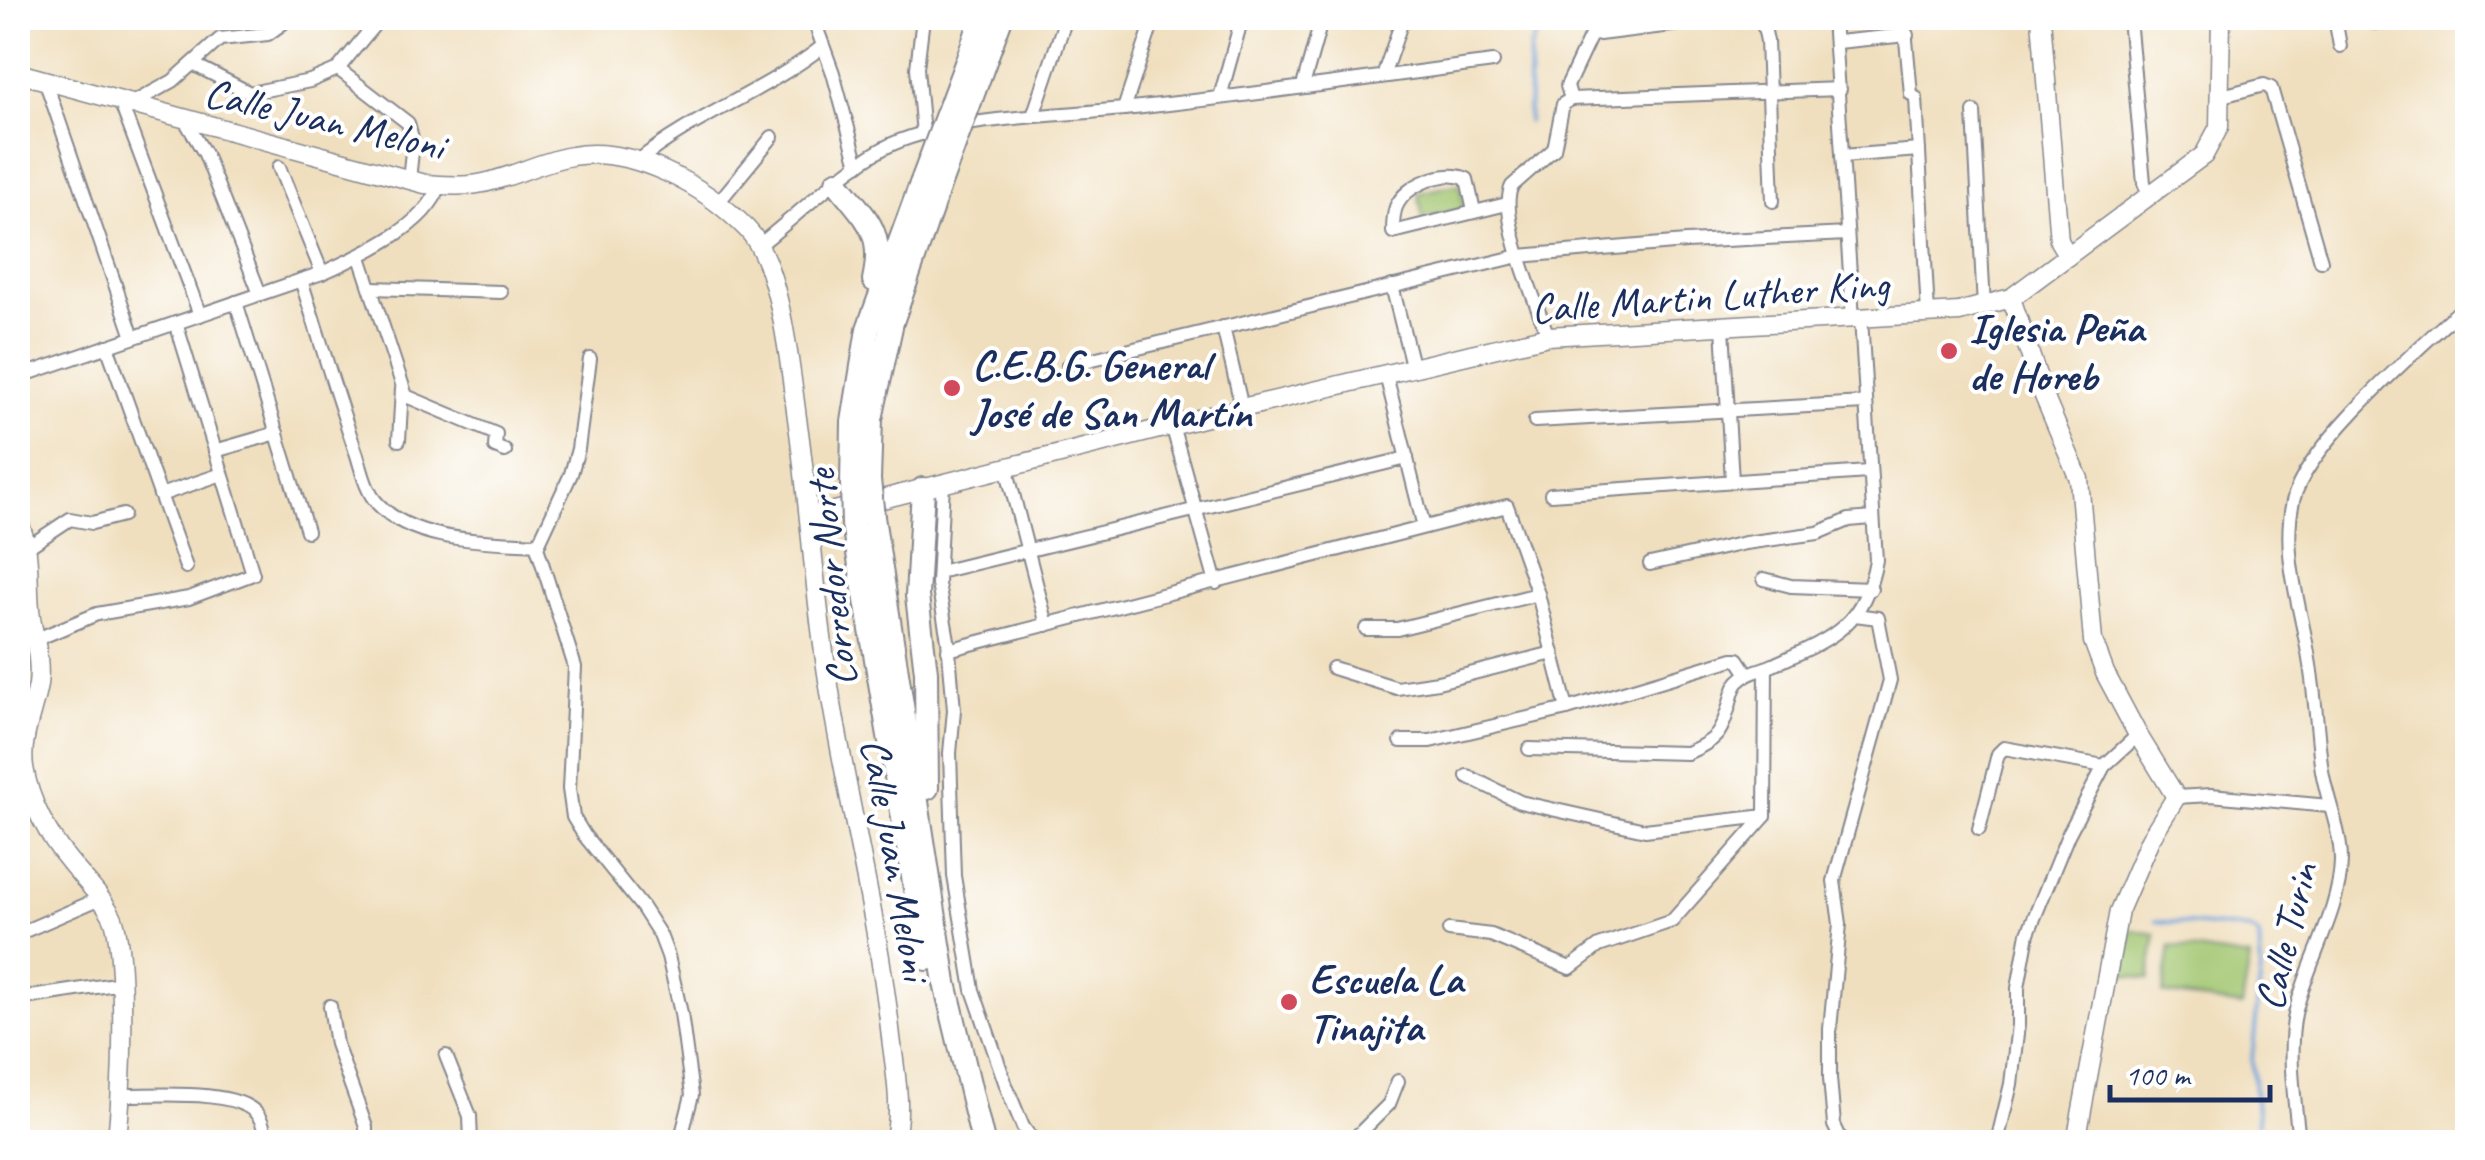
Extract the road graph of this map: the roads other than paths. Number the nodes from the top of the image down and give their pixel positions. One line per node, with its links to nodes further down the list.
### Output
1 (290, 18): 26 (street)
2 (380, 18): 27 (street)
3 (813, 18): 22 (street)
4 (923, 18): 42 (street)
5 (982, 18): 24 (highway, Corredor Norte)
6 (1000, 18): 24 (highway, Corredor Norte)
7 (1066, 18): 40 (street)
8 (1154, 18): 38 (street)
9 (1242, 18): 35 (street)
10 (1322, 18): 31 (street)
11 (1403, 18): 29 (street)
12 (1728, 18): 36 (street)
13 (1762, 18): 33 (street)
14 (1833, 18): 21 (street)
15 (1904, 18): 20 (street)
16 (2041, 18): 62 (street)
17 (2129, 18): 53 (street)
18 (2221, 18): 34 (street, Calle Martin Luther King)
19 (2336, 18): 23 (street)
20 (1907, 35): 21 (street); 44 (street)
21 (1836, 42): 32 (street)
22 (823, 46): 46 (street); 47 (street)
23 (2340, 46)
24 (976, 59): 52 (highway, Corredor Norte, bridge)
25 (1493, 62): 29 (street)
26 (193, 64): 27 (street); 37 (street)
27 (338, 69): 49 (street)
28 (18, 74): 30 (street, Calle Juan Meloni)
29 (1383, 76): 31 (street)
30 (45, 80): 37 (street, Calle Juan Meloni); 82 (street)
31 (1303, 86): 35 (street)
32 (1840, 89): 33 (street); 45 (street)
33 (1769, 90): 36 (street); 54 (street)
34 (2222, 96): 53 (street, Calle Martin Luther King); 63 (street)
35 (1220, 97): 38 (street)
36 (1571, 99): 56 (street)
37 (126, 103): 41 (street, Calle Juan Meloni); 75 (street)
38 (1124, 109): 40 (street)
39 (1974, 112): 73 (street)
40 (1034, 116): 42 (street)
41 (186, 122): 49 (street, Calle Juan Meloni); 69 (street)
42 (923, 134): 47 (street)
43 (772, 136): 55 (street)
44 (1919, 150): 45 (street); 74 (street)
45 (1842, 156): 58 (street)
46 (638, 161): 51 (street, Calle Juan Meloni); 55 (street, Calle Juan Meloni)
47 (858, 166): 50 (street)
48 (280, 167): 64 (street)
49 (409, 180): 51 (street, Calle Juan Meloni)
50 (837, 182): 59 (street); 80 (highway)
51 (440, 185): 60 (street)
52 (929, 187): 80 (highway, Corredor Norte); 104 (highway, Corredor Norte)
53 (2150, 196): 62 (street, Calle Martin Luther King)
54 (1773, 202)
55 (717, 204): 59 (street, Calle Juan Meloni)
56 (1507, 204): 57 (street); 61 (street)
57 (1474, 211): 57 (street)
58 (1847, 234): 61 (street); 76 (street)
59 (758, 246): 110 (street, Calle Juan Meloni)
60 (360, 256): 64 (street); 67 (street)
61 (1519, 256): 66 (street); 81 (street)
62 (2068, 256): 70 (street, Calle Martin Luther King)
63 (2321, 262)
64 (322, 273): 65 (street)
65 (301, 280): 69 (street); 116 (street)
66 (1392, 286): 79 (street); 86 (street)
67 (371, 288): 68 (street); 89 (street)
68 (501, 292)
69 (260, 294): 71 (street)
70 (2011, 298): 73 (street, Calle Martin Luther King); 137 (street)
71 (236, 302): 75 (street); 95 (street)
72 (2468, 304): 143 (street, Calle Turin)
73 (1984, 308): 74 (street, Calle Martin Luther King)
74 (1928, 314): 76 (street, Calle Martin Luther King)
75 (200, 315): 77 (street)
76 (1857, 318): 78 (street, Calle Martin Luther King); 90 (street)
77 (176, 323): 82 (street); 97 (street)
78 (1723, 326): 81 (street, Calle Martin Luther King); 92 (street)
79 (1223, 327): 85 (street); 91 (street)
80 (868, 329): 104 (highway, Corredor Norte)
81 (1548, 336): 86 (street, Calle Martin Luther King)
82 (133, 337): 83 (street)
83 (107, 346): 88 (street); 107 (street)
84 (590, 360): 116 (street)
85 (1068, 364)
86 (1413, 368): 87 (street, Calle Martin Luther King)
87 (1386, 375): 91 (street, Calle Martin Luther King); 99 (street)
88 (20, 376)
89 (402, 387): 96 (street); 98 (street)
90 (1865, 402): 92 (street); 101 (street)
91 (1242, 408): 94 (street, Calle Martin Luther King)
92 (1729, 408): 93 (street); 103 (street)
93 (1535, 420)
94 (1172, 425): 100 (street, Calle Martin Luther King); 108 (street)
95 (277, 433): 97 (street); 115 (street)
96 (399, 440)
97 (216, 451): 102 (street)
98 (505, 451)
99 (1407, 458): 108 (street); 114 (street)
100 (1006, 468): 105 (street, Calle Martin Luther King); 118 (street)
101 (1868, 472): 103 (street); 111 (street)
102 (222, 474): 107 (street); 130 (street)
103 (1732, 482): 106 (street)
104 (861, 483): 112 (highway, Corredor Norte, bridge)
105 (933, 486): 110 (street, Calle Martin Luther King); 121 (street); 146 (highway)
106 (1551, 494)
107 (160, 495): 120 (street)
108 (1196, 510): 118 (street); 123 (street)
109 (123, 515): 117 (street)
110 (810, 517): 161 (street, Calle Juan Meloni)
111 (1872, 518): 119 (street); 124 (street)
112 (863, 520): 146 (highway, Corredor Norte); 162 (highway, Corredor Norte)
113 (18, 521): 117 (street)
114 (1424, 527): 123 (street); 126 (street)
115 (308, 531)
116 (538, 544): 160 (street)
117 (28, 547): 125 (street)
118 (1028, 551): 121 (street); 128 (street)
119 (1650, 564)
120 (186, 567)
121 (939, 572): 131 (street)
122 (1764, 578): 124 (street)
123 (1216, 584): 128 (street)
124 (1871, 589): 127 (street)
125 (24, 593): 130 (street)
126 (1538, 594): 129 (street); 132 (street)
127 (1856, 615): 134 (street); 166 (street)
128 (1047, 625): 131 (street)
129 (1366, 629)
130 (37, 639): 147 (street)
131 (948, 650): 164 (street)
132 (1553, 653): 133 (street); 136 (street)
133 (1334, 668)
134 (1766, 668): 135 (street); 144 (street)
135 (1748, 674): 136 (street); 139 (street)
136 (1567, 709): 138 (street)
137 (2138, 735): 140 (street); 142 (street)
138 (1401, 741)
139 (1529, 749)
140 (2104, 766): 145 (street); 167 (street)
141 (1466, 776): 144 (street)
142 (2176, 796): 143 (street); 168 (street)
143 (2329, 806): 169 (street, Calle Turin)
144 (1765, 816): 148 (street)
145 (1979, 829)
146 (928, 862): 163 (highway, Corredor Norte)
147 (101, 898): 149 (street); 150 (street)
148 (1449, 930)
149 (18, 934)
150 (122, 982): 151 (street); 155 (street)
151 (18, 998)
152 (330, 1006): 158 (street)
153 (446, 1056): 159 (street)
154 (1398, 1081): 165 (street)
155 (119, 1095): 156 (street); 157 (street)
156 (116, 1142)
157 (265, 1142)
158 (366, 1142)
159 (471, 1142)
160 (680, 1142)
161 (894, 1142)
162 (970, 1142)
163 (983, 1142)
164 (1034, 1142)
165 (1351, 1142)
166 (1842, 1142)
167 (1997, 1142)
168 (2076, 1142)
169 (2299, 1142)

